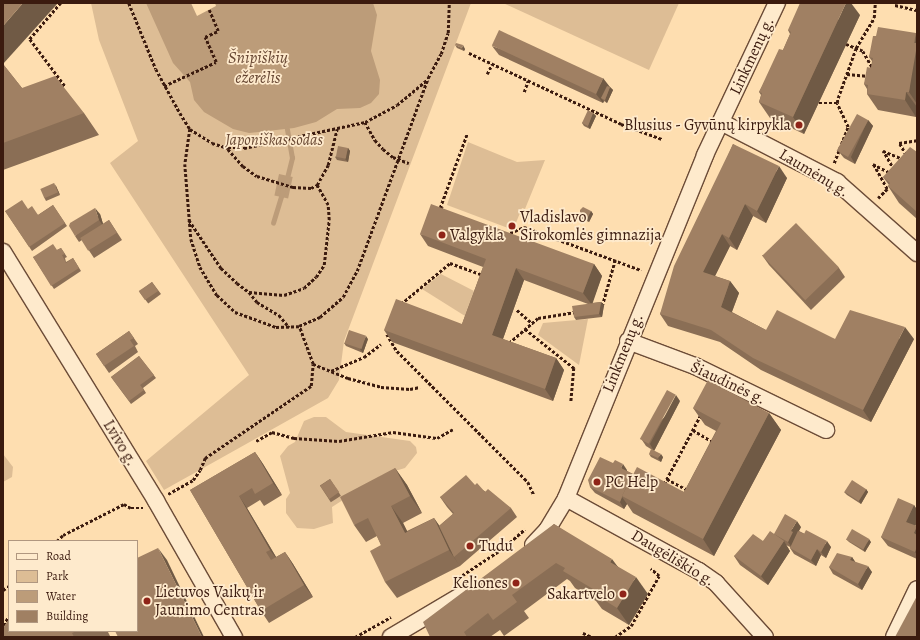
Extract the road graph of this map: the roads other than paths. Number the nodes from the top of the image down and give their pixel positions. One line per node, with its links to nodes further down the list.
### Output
1 (777, 3): 2 (street, Linkmenų g.)
2 (721, 122): 4 (street, Laumėnų g.); 5 (street, Linkmenų g.)
3 (3, 252): 12 (street, Lvivo g.)
4 (917, 253)
5 (628, 341): 6 (street, Šiaudinės g.); 7 (street, Linkmenų g.)
6 (826, 430)
7 (566, 498): 8 (street, Linkmenų g.); 14 (street, Daugėliškio g.)
8 (518, 557)
9 (481, 583): 11 (street)
10 (917, 590): 15 (street)
11 (413, 632): 13 (street)
12 (234, 637)
13 (391, 637)
14 (765, 637)
15 (894, 637)

